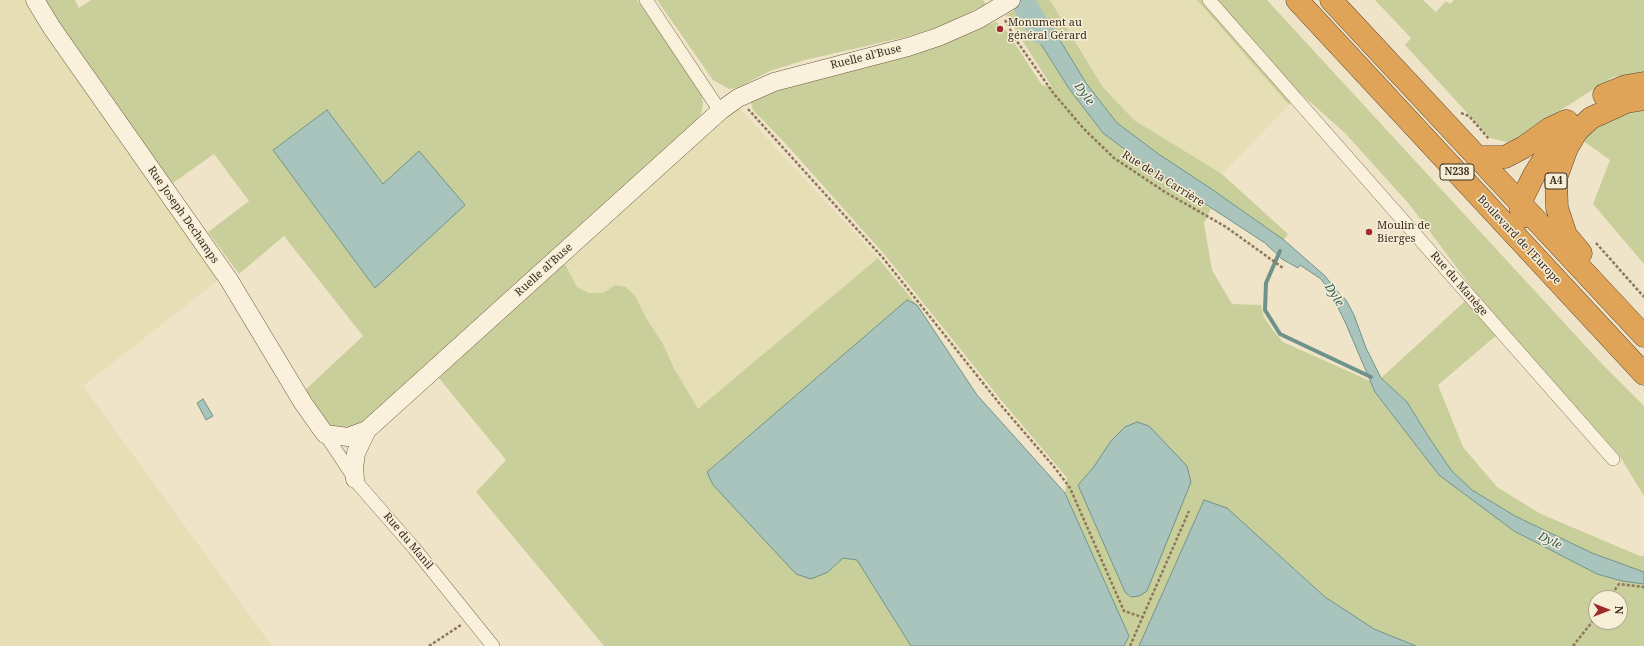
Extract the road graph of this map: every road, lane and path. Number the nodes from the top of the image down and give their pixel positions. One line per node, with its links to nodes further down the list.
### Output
1 (35, 0): 22 (street, Rue Joseph Dechamps)
2 (646, 0): 10 (street)
3 (1209, 0): 23 (street, Rue du Manège)
4 (1297, 0): 19 (highway, Boulevard de l'Europe / N238)
5 (1331, 0): 12 (highway, N238)
6 (1004, 5): 8 (street, Ruelle al'Buse); 15 (path, Rue de la Carrière)
7 (1644, 83): 11 (highway, A4)
8 (738, 98): 10 (street, Ruelle al'Buse); 28 (path)
9 (1644, 99): 16 (highway, A4)
10 (720, 111): 21 (street, Ruelle al'Buse)
11 (1567, 121): 12 (highway, A4); 13 (highway, A4)
12 (1477, 157): 13 (highway, N238)
13 (1520, 203): 16 (highway, N238); 19 (highway)
14 (1594, 240): 17 (path)
15 (1283, 268)
16 (1606, 296): 18 (highway, N238)
17 (1644, 297)
18 (1644, 336)
19 (1617, 345): 20 (highway, Boulevard de l'Europe / N238)
20 (1644, 374)
21 (367, 430): 22 (street, Ruelle al'Buse); 24 (street, Ruelle al'Buse)
22 (325, 434): 24 (street, Rue du Manil)
23 (1613, 459)
24 (356, 479): 29 (street, Rue du Manil)
25 (1189, 511): 28 (path)
26 (1644, 587): 27 (path)
27 (1615, 590)
28 (1142, 617): 33 (path)
29 (472, 618): 31 (path); 32 (street, Rue du Manil)
30 (1588, 627): 34 (path)
31 (429, 646)
32 (493, 646)
33 (1130, 646)
34 (1573, 646)

